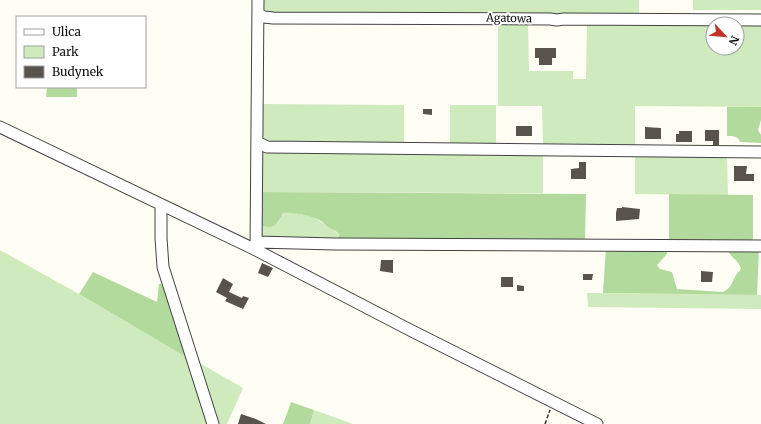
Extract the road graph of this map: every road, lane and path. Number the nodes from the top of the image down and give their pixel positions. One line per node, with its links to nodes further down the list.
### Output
1 (258, 0): 2 (street)
2 (258, 14): 3 (street, Agatowa); 5 (street)
3 (761, 20)
4 (0, 127): 7 (street)
5 (257, 142): 6 (street); 8 (street)
6 (761, 152)
7 (161, 205): 8 (street); 11 (street)
8 (256, 246): 9 (street); 10 (street)
9 (761, 246)
10 (553, 402): 12 (path); 13 (street)
11 (213, 424)
12 (545, 424)
13 (597, 424)

